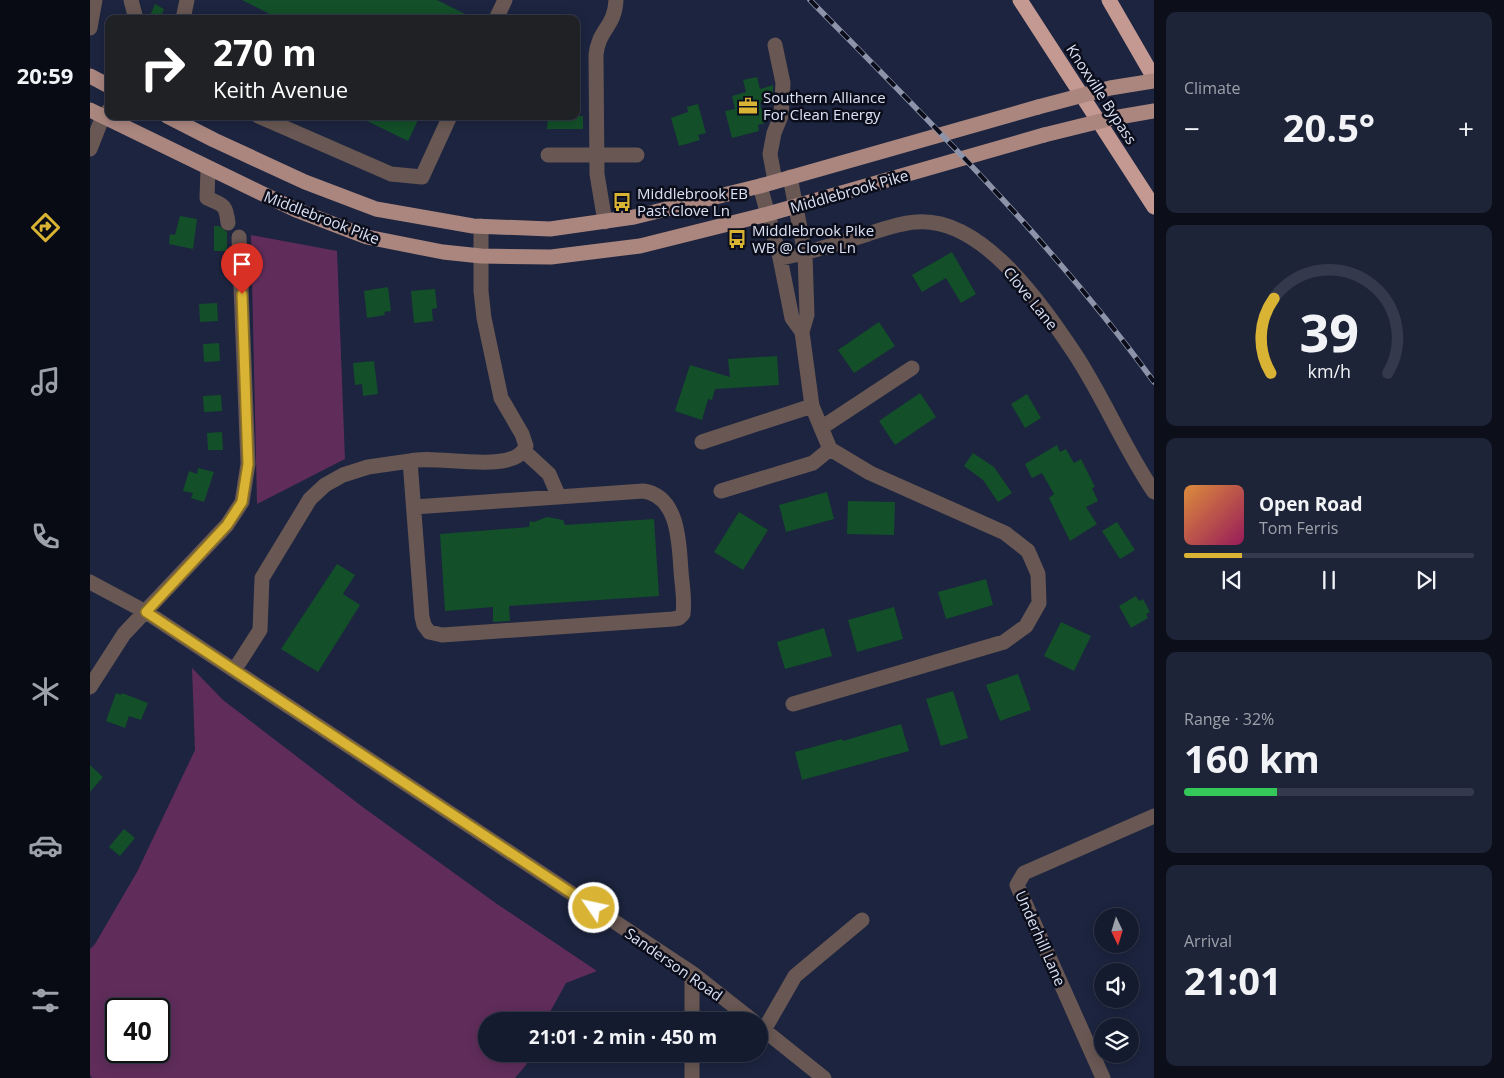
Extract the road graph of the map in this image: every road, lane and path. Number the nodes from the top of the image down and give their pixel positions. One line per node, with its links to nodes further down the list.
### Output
1 (95, 0): 13 (street)
2 (131, 0): 10 (street)
3 (187, 0): 11 (street)
4 (505, 0): 12 (street)
5 (616, 0): 26 (street)
6 (1020, 0): 32 (highway, Knoxville Bypass)
7 (1109, 0): 16 (highway)
8 (90, 8): 9 (street)
9 (90, 13)
10 (135, 15)
11 (184, 15)
12 (498, 15)
13 (90, 28)
14 (775, 45): 29 (street)
15 (90, 76): 17 (main road)
16 (1154, 79): 29 (main road, Middlebrook Pike, bridge)
17 (105, 84)
18 (1154, 111): 31 (main road, Middlebrook Pike, bridge)
19 (100, 112): 24 (street)
20 (115, 120): 28 (main road, Middlebrook Pike)
21 (175, 120): 36 (main road, Middlebrook Pike)
22 (267, 120): 23 (street)
23 (448, 120)
24 (90, 149)
25 (548, 155): 26 (street)
26 (597, 155): 27 (street); 34 (street)
27 (637, 155)
28 (208, 169): 35 (street); 39 (main road, Middlebrook Pike)
29 (783, 179): 30 (main road, Middlebrook Pike); 31 (street)
30 (760, 186): 33 (street); 34 (main road, Middlebrook Pike)
31 (796, 206): 33 (main road, Middlebrook Pike); 38 (street)
32 (1154, 207)
33 (768, 214): 39 (main road, Middlebrook Pike); 40 (street)
34 (605, 222): 36 (main road, Middlebrook Pike)
35 (228, 223)
36 (481, 226): 39 (street)
37 (239, 237): 54 (street)
38 (805, 254): 40 (street, Clove Lane); 41 (street); 50 (street, Clove Lane)
39 (481, 256): 47 (street)
40 (780, 258): 41 (street)
41 (802, 332): 43 (street)
42 (912, 368): 44 (street)
43 (812, 406): 44 (street); 45 (street)
44 (821, 428): 46 (street)
45 (702, 442)
46 (830, 449): 49 (street); 57 (street)
47 (524, 451): 48 (street); 51 (street)
48 (410, 461): 52 (street); 55 (street)
49 (721, 491)
50 (1154, 492)
51 (559, 497): 52 (street); 52 (street)
52 (414, 507)
53 (90, 582): 54 (street, Sanderson Road)
54 (146, 612): 55 (street, Sanderson Road); 56 (street)
55 (235, 669): 60 (street, Sanderson Road)
56 (90, 687)
57 (793, 704)
58 (1154, 816): 68 (street, Underhill Lane)
59 (862, 920): 63 (street)
60 (692, 973): 61 (street); 62 (street, Sanderson Road)
61 (692, 1012)
62 (741, 1012)
63 (768, 1014)
64 (768, 1033): 67 (street, Sanderson Road)
65 (692, 1062): 66 (street)
66 (692, 1078)
67 (824, 1078)
68 (1103, 1078)

